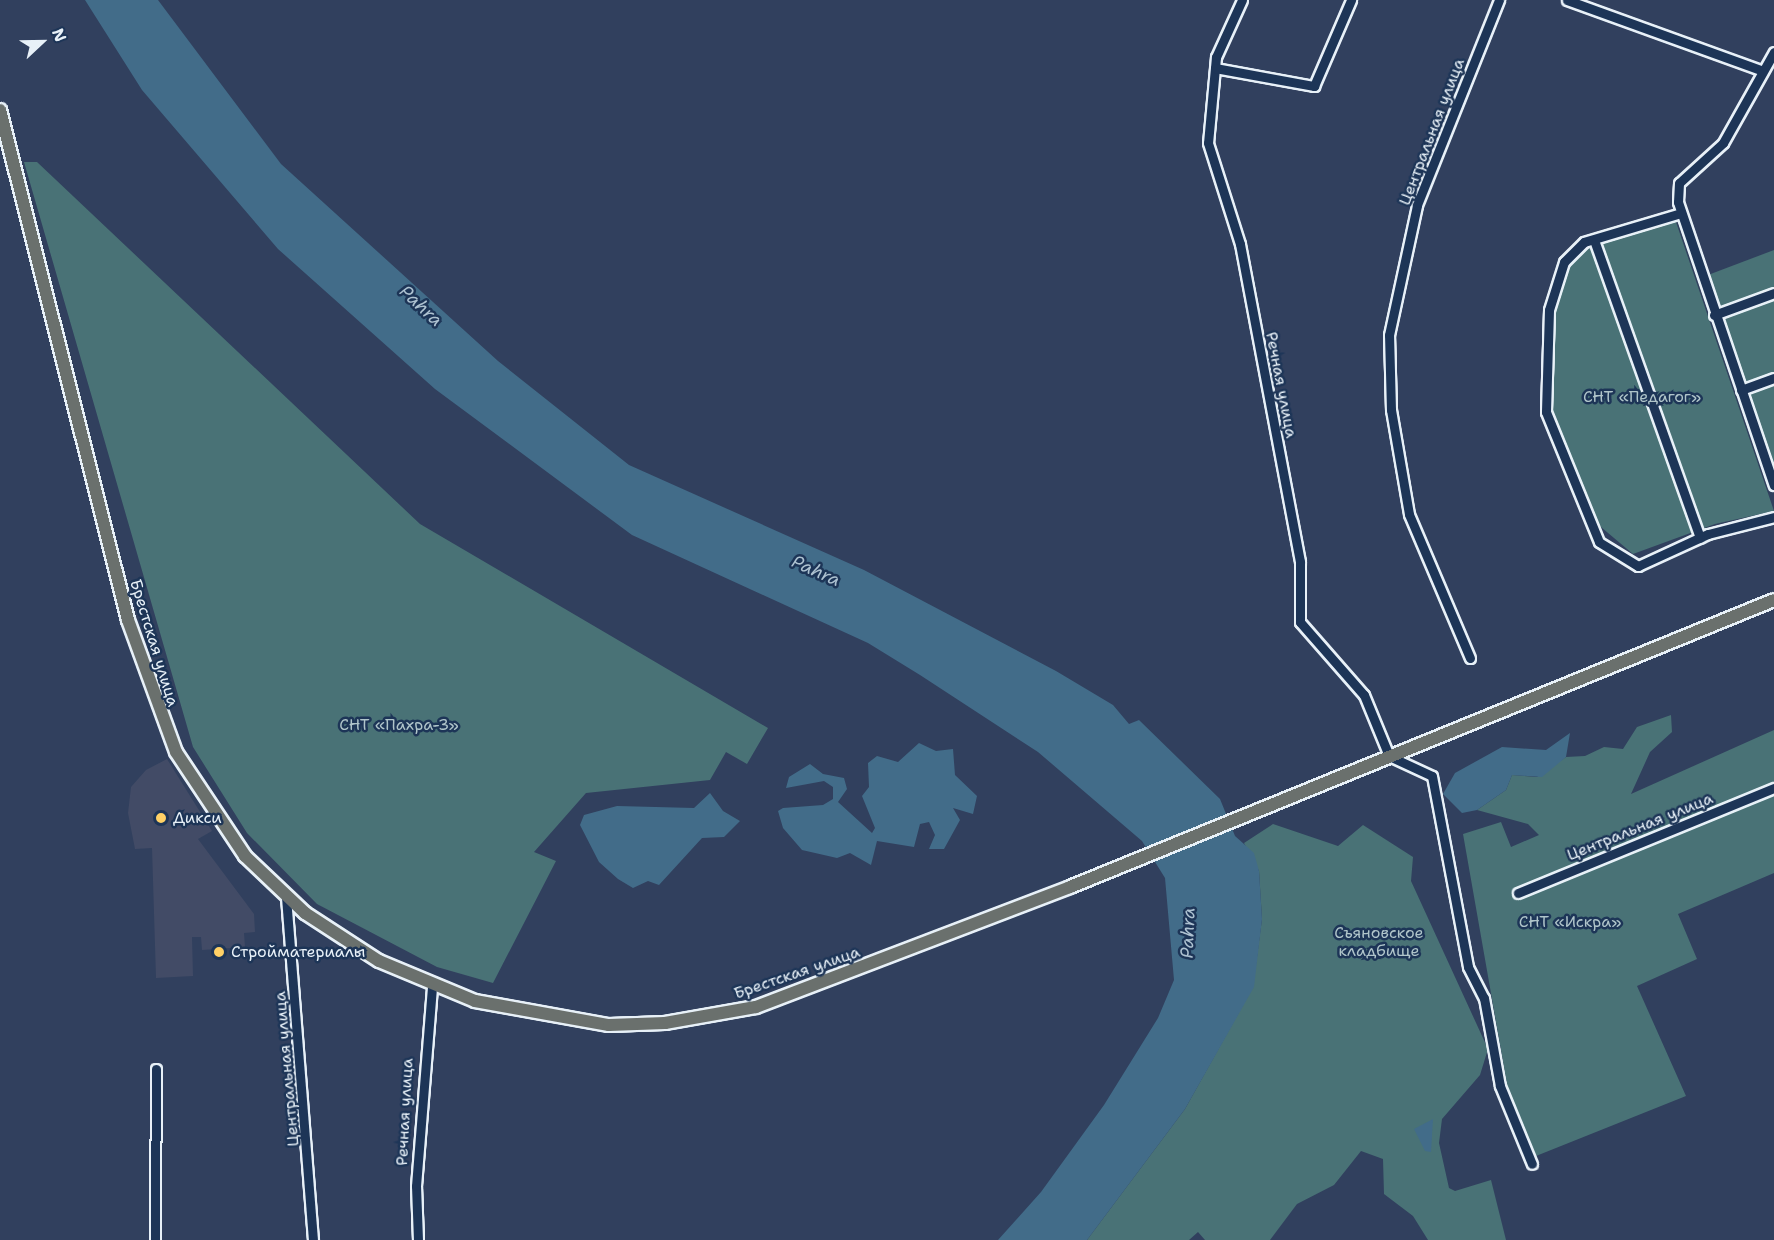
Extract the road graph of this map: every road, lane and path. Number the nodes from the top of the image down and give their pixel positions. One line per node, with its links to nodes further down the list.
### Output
1 (1242, 0): 6 (street, Речная улица)
2 (1352, 0): 6 (street)
3 (1499, 0): 20 (street, Центральная улица)
4 (1567, 0): 7 (street)
5 (1774, 52): 7 (street)
6 (1215, 68): 21 (street, Речная улица)
7 (1763, 71): 9 (street)
8 (0, 110): 24 (main road, Брестская улица)
9 (1681, 213): 10 (street); 12 (street)
10 (1594, 240): 18 (street); 18 (street)
11 (1774, 293): 12 (street)
12 (1714, 315): 14 (street)
13 (1774, 378): 14 (street)
14 (1741, 390): 15 (street)
15 (1771, 468): 16 (street)
16 (1774, 485)
17 (1774, 517): 18 (street)
18 (1700, 538)
19 (1774, 600): 21 (main road, Брестская улица)
20 (1470, 658)
21 (1389, 756): 25 (main road, Брестская улица); 27 (street)
22 (1774, 788): 23 (street, Центральная улица)
23 (1518, 893)
24 (286, 897): 25 (main road, Брестская улица); 29 (street, Центральная улица)
25 (432, 987): 30 (street, Речная улица)
26 (156, 1069): 28 (street)
27 (1532, 1164)
28 (154, 1240)
29 (313, 1240)
30 (418, 1240)

